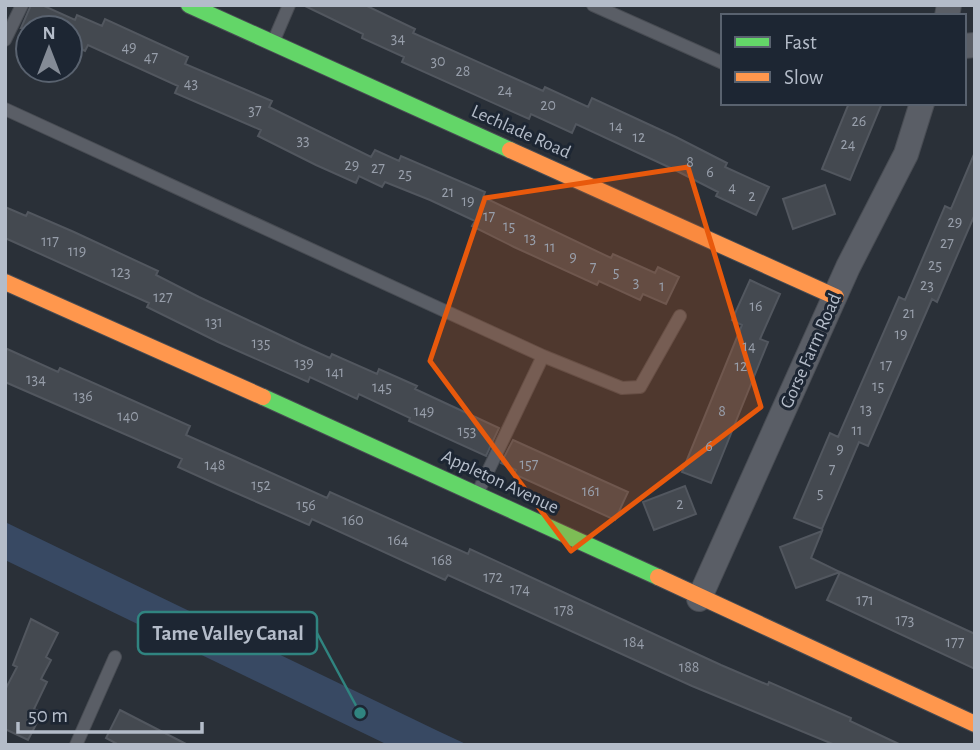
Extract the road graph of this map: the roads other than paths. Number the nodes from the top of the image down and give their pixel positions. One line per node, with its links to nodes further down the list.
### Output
1 (22, 5): 5 (lane)
2 (189, 5): 6 (street, Lechlade Road)
3 (289, 5): 6 (lane)
4 (593, 5): 7 (lane)
5 (5, 40)
6 (273, 42): 11 (street, Lechlade Road)
7 (721, 61)
8 (921, 105): 11 (street, Gorse Farm Road)
9 (5, 109): 13 (lane)
10 (5, 282): 14 (street, Appleton Avenue)
11 (836, 297): 15 (street, Gorse Farm Road)
12 (680, 316): 13 (lane)
13 (543, 356): 14 (lane)
14 (477, 494): 15 (street, Appleton Avenue)
15 (699, 599): 17 (street, Appleton Avenue)
16 (115, 657): 18 (lane)
17 (975, 724)
18 (76, 745)

